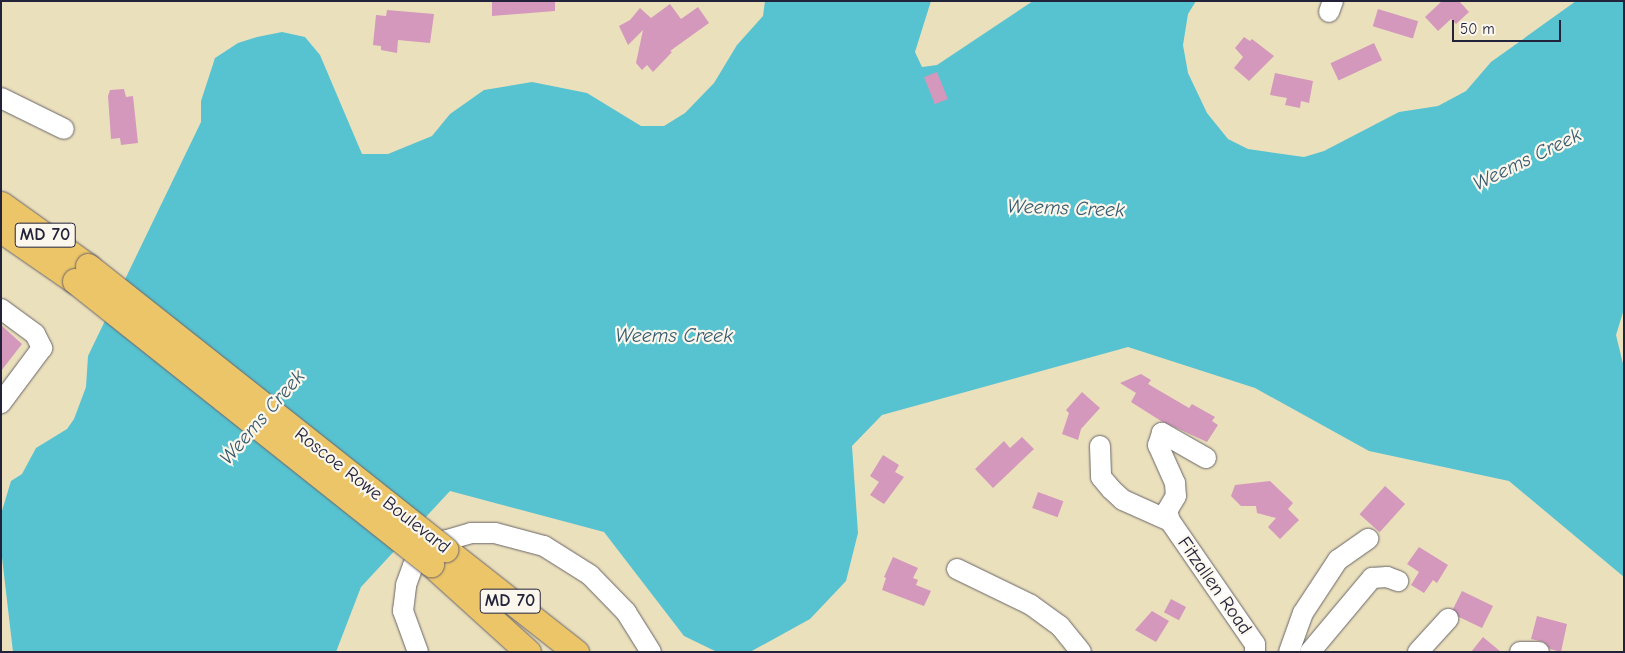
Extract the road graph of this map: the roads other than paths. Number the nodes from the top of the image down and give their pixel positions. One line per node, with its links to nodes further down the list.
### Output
1 (1, 98): 2 (street)
2 (64, 129)
3 (1, 204): 5 (main road, Roscoe Rowe Boulevard / MD 70)
4 (1, 230): 5 (main road, Roscoe Rowe Boulevard / MD 70)
5 (82, 273): 12 (main road, Roscoe Rowe Boulevard / MD 70, bridge)
6 (1, 309): 7 (street)
7 (1, 403)
8 (1100, 446): 10 (street)
9 (1206, 458): 10 (street)
10 (1170, 521): 21 (street, Fitzallen Road)
11 (1368, 539): 22 (street)
12 (438, 557): 17 (main road, Roscoe Rowe Boulevard / MD 70); 18 (main road, Roscoe Rowe Boulevard / MD 70)
13 (957, 569): 20 (street)
14 (1398, 581): 23 (street)
15 (1448, 618): 24 (street)
16 (418, 652): 19 (street)
17 (528, 652)
18 (576, 652)
19 (650, 652)
20 (1081, 652)
21 (1255, 652)
22 (1289, 652)
23 (1310, 652)
24 (1418, 652)
25 (1520, 652): 26 (street)
26 (1539, 652)

